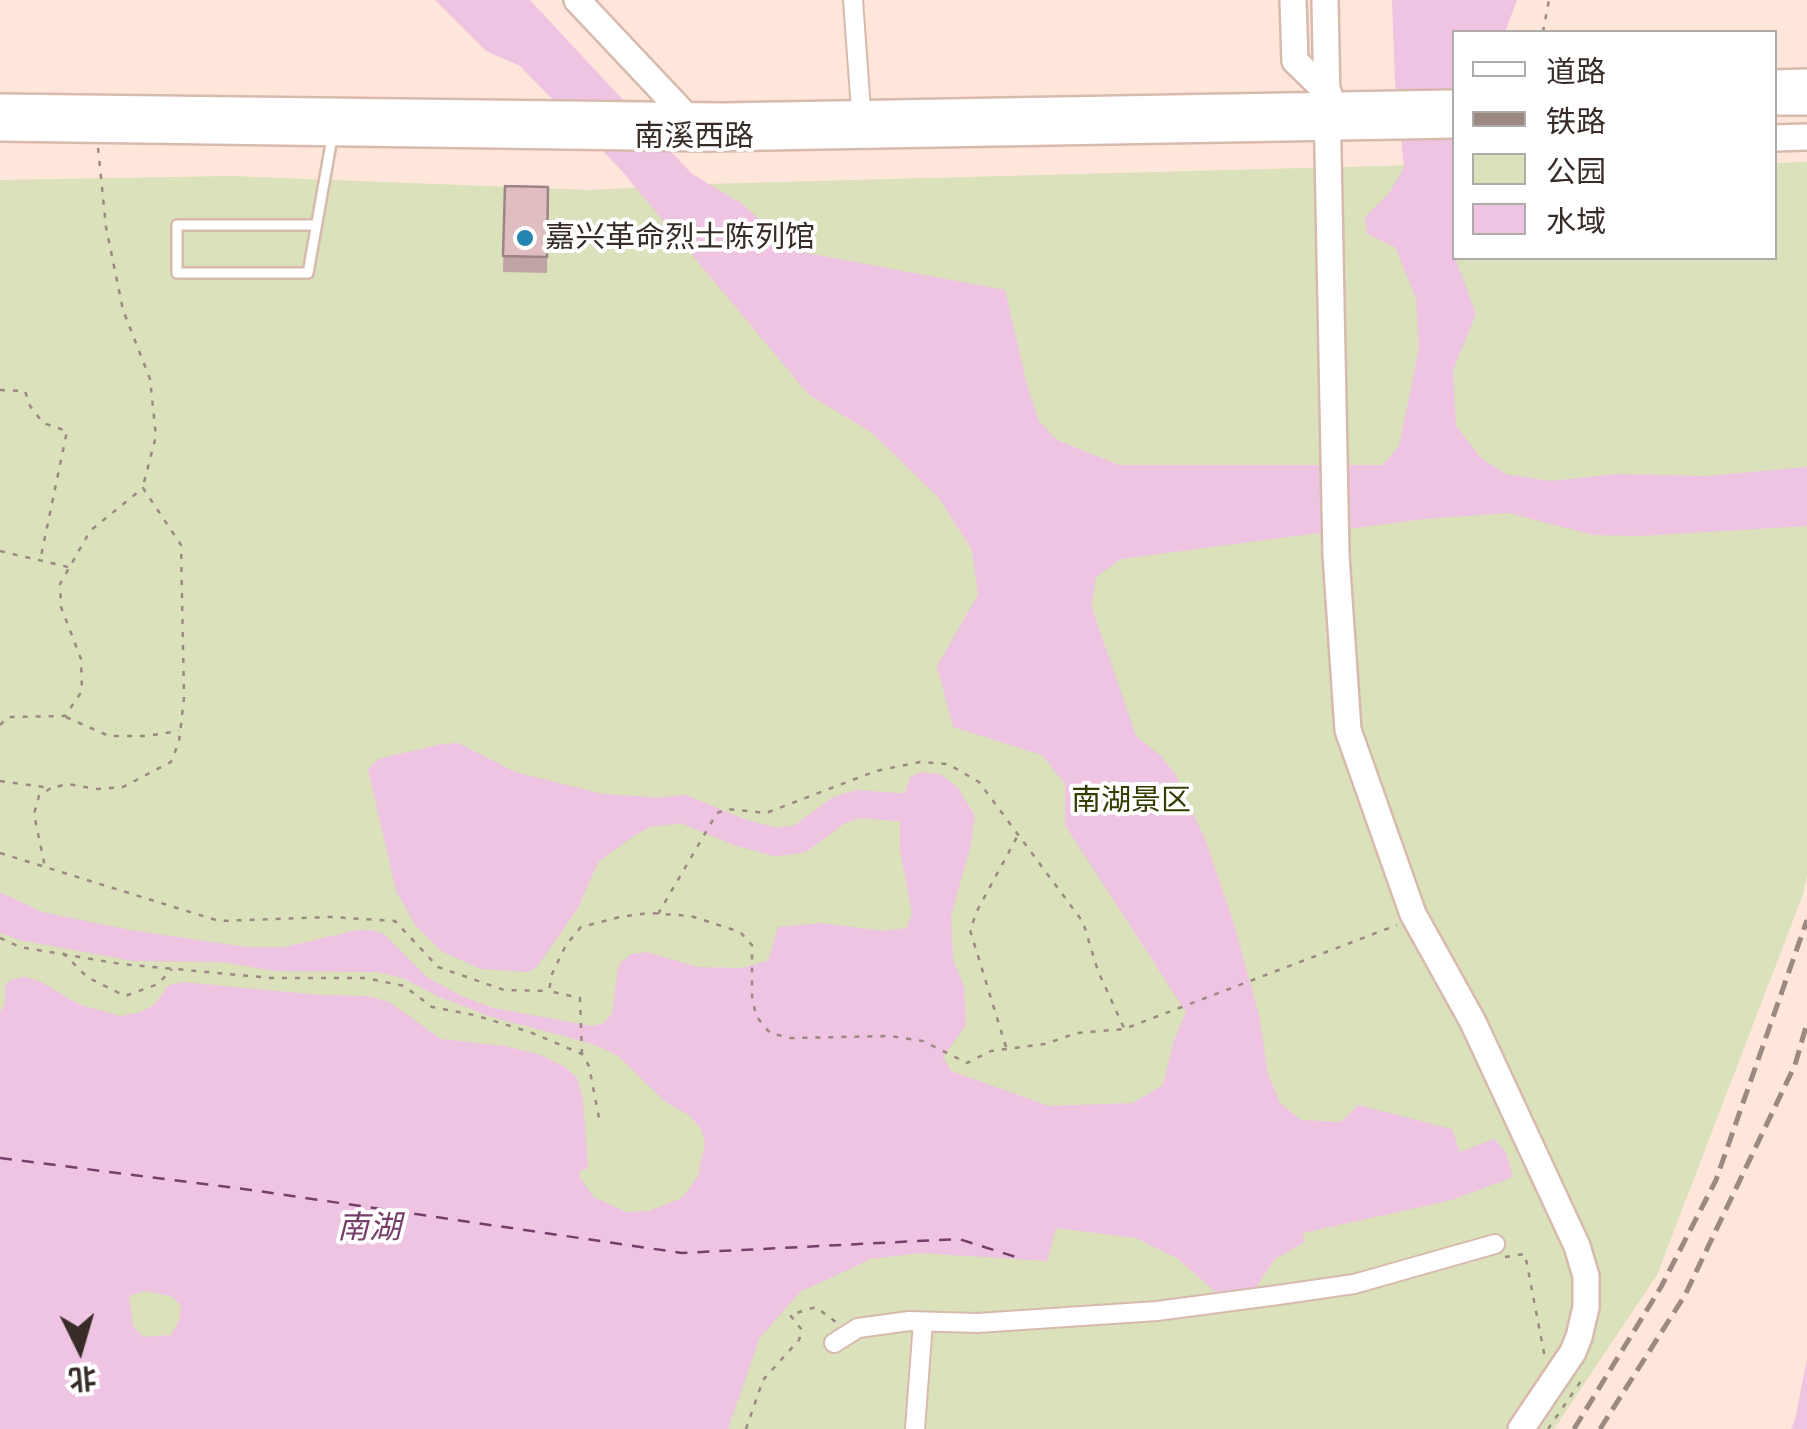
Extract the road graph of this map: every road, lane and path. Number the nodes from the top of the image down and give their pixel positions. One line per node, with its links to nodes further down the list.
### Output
1 (577, 0): 21 (main road)
2 (853, 0): 19 (street)
3 (1293, 0): 15 (main road)
4 (1325, 0): 15 (main road)
5 (1548, 0): 6 (path)
6 (1543, 30)
7 (1807, 82): 8 (main road)
8 (1777, 83)
9 (1452, 93): 14 (main road)
10 (1777, 102): 11 (main road)
11 (1807, 102)
12 (1452, 103): 14 (main road)
13 (0, 108): 16 (main road, 南溪西路)
14 (1385, 116): 15 (main road, 南溪西路); 15 (main road); 20 (main road); 26 (main road)
15 (1329, 117): 19 (main road, 南溪西路); 42 (main road)
16 (334, 121): 21 (main road, 南溪西路); 21 (main road, 南溪西路); 23 (main road, 南溪西路); 27 (lane)
17 (1777, 123): 18 (main road)
18 (1807, 123)
19 (862, 124): 21 (main road, 南溪西路)
20 (1452, 126)
21 (687, 127)
22 (0, 128): 23 (main road, 南溪西路)
23 (96, 128): 29 (path)
24 (1777, 138): 25 (main road)
25 (1807, 138)
26 (1452, 142)
27 (316, 225): 27 (lane)
28 (0, 390): 31 (path)
29 (143, 488): 32 (path); 35 (path)
30 (0, 551): 31 (path)
31 (40, 560): 32 (path)
32 (69, 568): 33 (path)
33 (65, 716): 34 (path); 35 (path)
34 (0, 725)
35 (181, 731): 37 (path)
36 (0, 781): 37 (path)
37 (50, 788): 40 (path)
38 (1018, 836): 41 (path); 47 (path); 48 (path)
39 (0, 854): 40 (path)
40 (46, 868): 46 (path)
41 (658, 914): 46 (path); 48 (path)
42 (1415, 918): 47 (path); 56 (main road)
43 (0, 938): 44 (path)
44 (62, 952): 45 (path); 45 (path)
45 (173, 968): 49 (path)
46 (549, 991): 49 (path)
47 (1124, 1029): 48 (path)
48 (1006, 1048)
49 (582, 1054): 50 (path)
50 (599, 1118)
51 (1495, 1244): 52 (street); 54 (path)
52 (923, 1322): 53 (street); 58 (street)
53 (842, 1338): 57 (path)
54 (1556, 1366)
55 (1569, 1374): 56 (path)
56 (1530, 1428)
57 (746, 1429)
58 (915, 1429)

